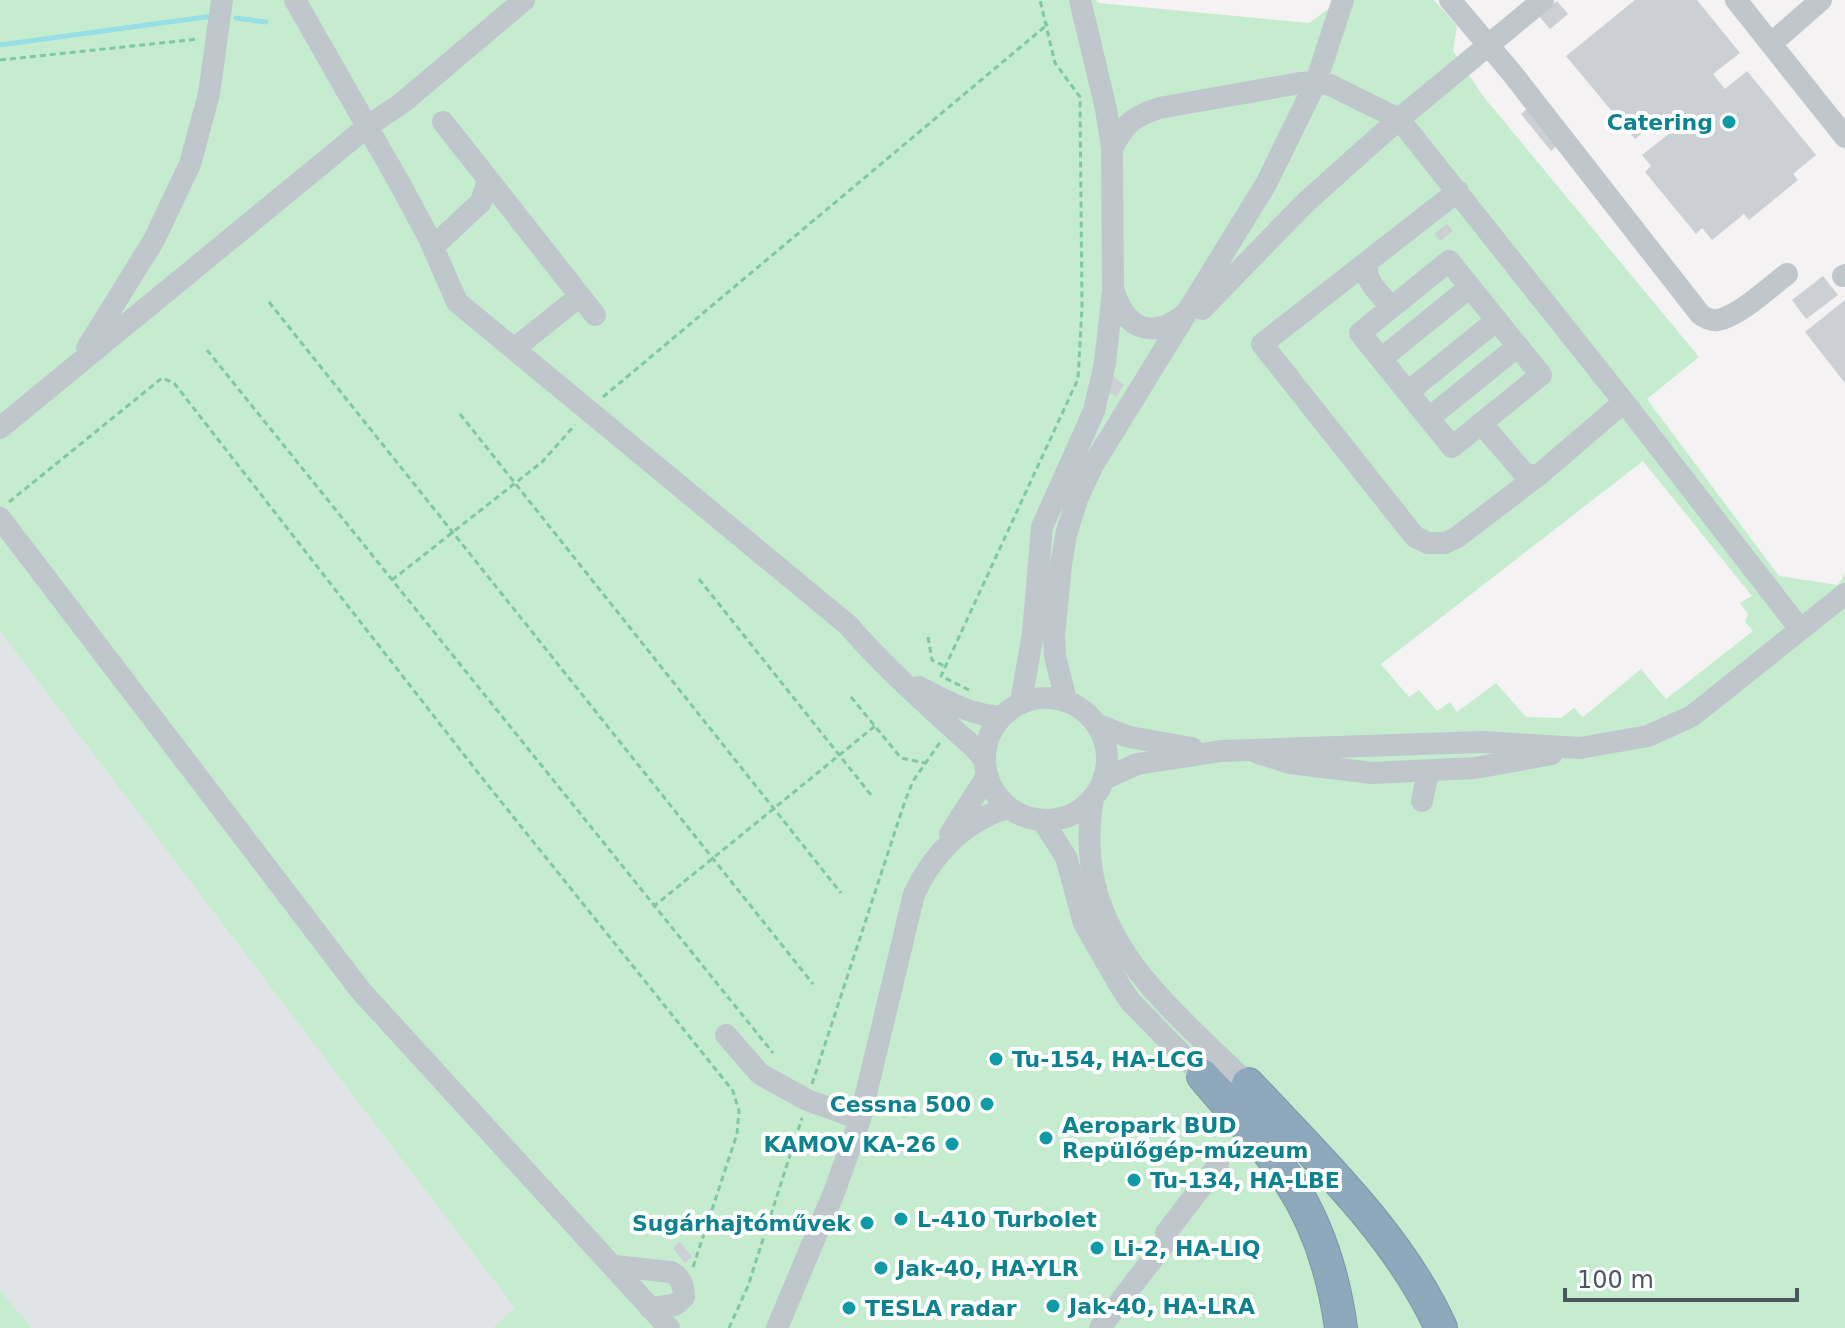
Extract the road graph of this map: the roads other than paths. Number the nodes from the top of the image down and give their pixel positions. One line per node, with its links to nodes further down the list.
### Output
1 (222, 0): 34 (street)
2 (295, 0): 15 (street)
3 (524, 0): 15 (street)
4 (1343, 0): 12 (street)
5 (1450, 0): 11 (street)
6 (1736, 0): 10 (street)
7 (1821, 0): 10 (street)
8 (1539, 1): 11 (street)
9 (1082, 10): 17 (street)
10 (1772, 43): 16 (street)
11 (1489, 46): 13 (street); 22 (street)
12 (1316, 82): 13 (street); 17 (street); 27 (street)
13 (1399, 119): 19 (street); 30 (street)
14 (443, 122): 18 (street)
15 (368, 126): 20 (street); 34 (street)
16 (1845, 137)
17 (1112, 148): 24 (street)
18 (488, 180): 20 (street); 25 (street)
19 (1458, 191): 21 (street); 36 (street)
20 (433, 247): 32 (street)
21 (1369, 260): 26 (street); 40 (street)
22 (1787, 274)
23 (1470, 287): 26 (street); 29 (street); 33 (street)
24 (1113, 290): 27 (street); 45 (street)
25 (580, 296): 28 (street); 32 (street)
26 (1394, 305): 33 (street)
27 (1191, 309): 30 (street)
28 (595, 315)
29 (1497, 320): 31 (street); 35 (street)
30 (1170, 341): 44 (street)
31 (1518, 346): 37 (street); 38 (street)
32 (515, 348): 46 (street)
33 (1381, 359): 35 (street)
34 (74, 368): 39 (street)
35 (1408, 392): 37 (street)
36 (1624, 402): 40 (street); 43 (street)
37 (1429, 418): 38 (street)
38 (1485, 420): 40 (street)
39 (0, 428)
40 (1540, 474)
41 (0, 518): 65 (street)
42 (1845, 594): 43 (street)
43 (1800, 629): 49 (street)
44 (1066, 700): 45 (street); 48 (street)
45 (1021, 702): 47 (street)
46 (955, 717): 47 (street); 51 (street)
47 (1001, 717): 51 (street)
48 (1096, 724): 50 (street); 53 (street)
49 (1580, 748): 50 (street); 52 (street)
50 (1231, 750): 52 (street); 53 (street)
51 (986, 768): 56 (street); 58 (street)
52 (1428, 772): 55 (street)
53 (1104, 779): 54 (street)
54 (1093, 799): 57 (street); 61 (street)
55 (1422, 801)
56 (1009, 808): 57 (street); 58 (street)
57 (1042, 820): 60 (street)
58 (941, 853): 62 (street)
59 (726, 1035): 62 (street)
60 (1203, 1076): 64 (highway); 70 (highway)
61 (1248, 1084): 64 (highway)
62 (860, 1119): 68 (street)
63 (1218, 1165): 69 (street)
64 (1380, 1232): 71 (highway)
65 (614, 1266): 66 (street); 66 (street)
66 (650, 1308): 67 (street)
67 (669, 1328)
68 (777, 1328)
69 (1100, 1328)
70 (1341, 1328)
71 (1441, 1328)

